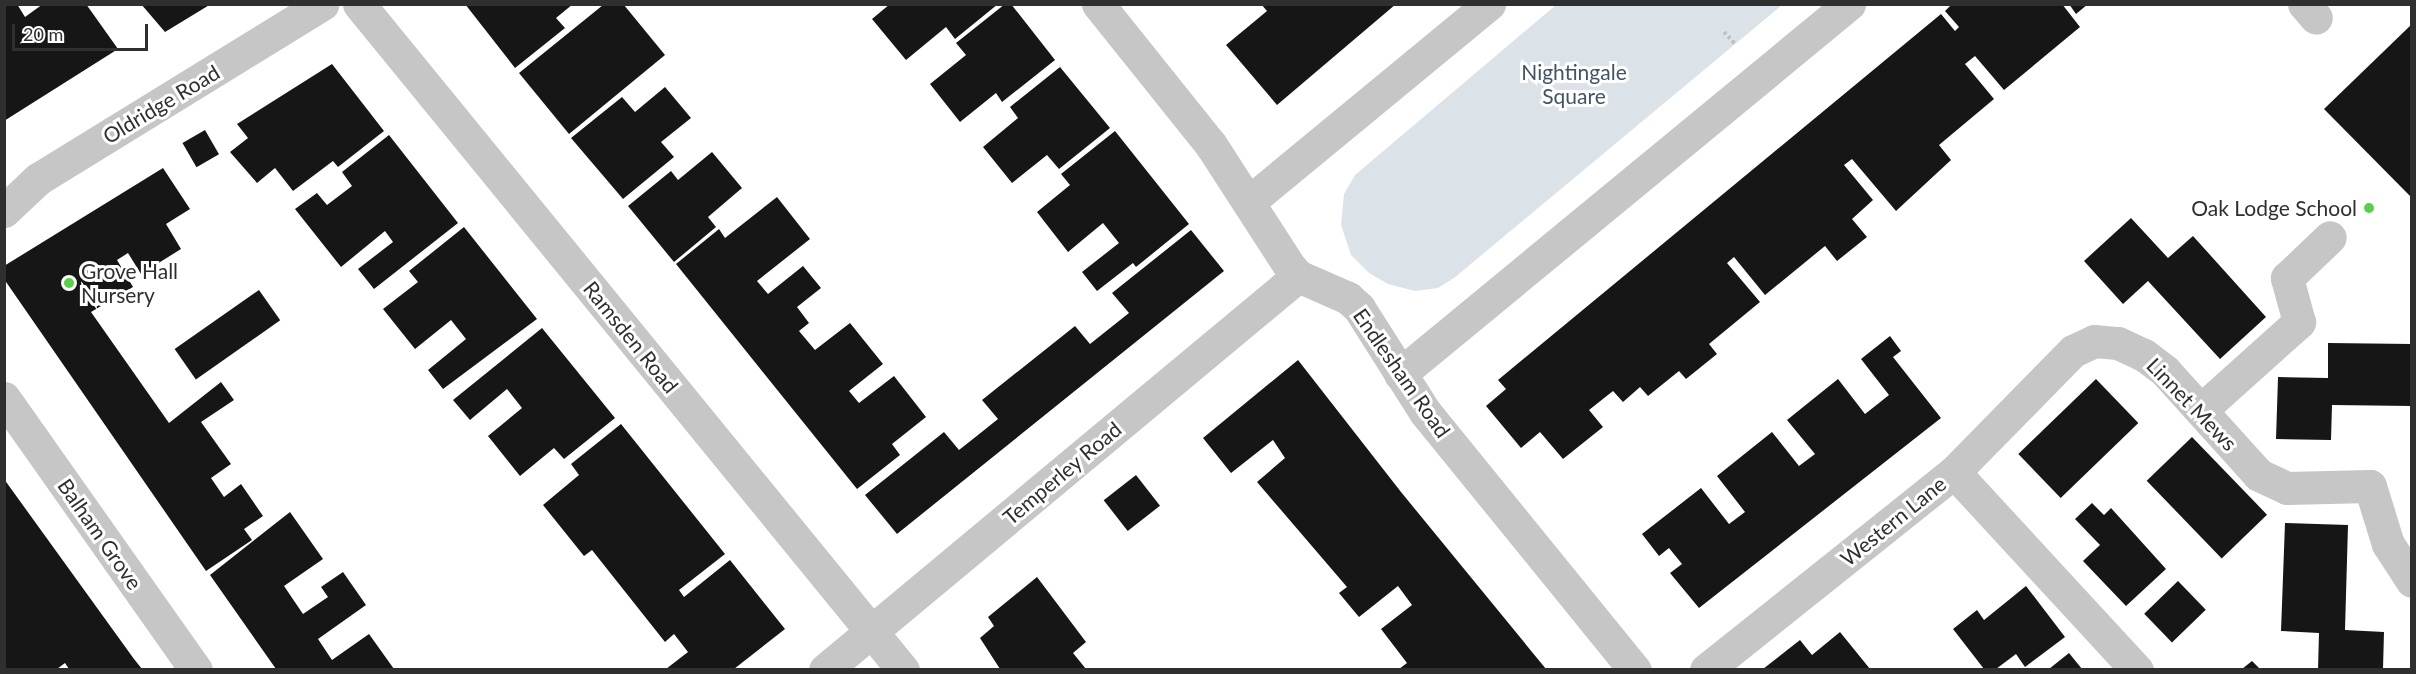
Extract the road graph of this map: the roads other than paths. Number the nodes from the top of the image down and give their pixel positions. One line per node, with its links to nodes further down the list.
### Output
1 (323, 4): 7 (street, Oldridge Road)
2 (359, 4): 15 (street, Ramsden Road)
3 (1098, 4): 6 (street)
4 (1490, 4): 6 (street)
5 (1849, 4): 10 (street)
6 (1251, 201): 9 (street)
7 (4, 211)
8 (2330, 237): 12 (street)
9 (1298, 276): 10 (street, Endlesham Road); 15 (street, Temperley Road)
10 (1400, 374): 19 (street, Endlesham Road)
11 (4, 398): 16 (street, Balham Grove)
12 (2201, 410): 13 (street, Linnet Mews); 14 (street, Linnet Mews)
13 (1954, 472): 20 (street, Western Lane); 21 (street, Western Lane)
14 (2412, 581)
15 (872, 632): 17 (street, Temperley Road); 18 (street, Ramsden Road)
16 (196, 669)
17 (825, 669)
18 (903, 669)
19 (1635, 669)
20 (1706, 669)
21 (2137, 669)

